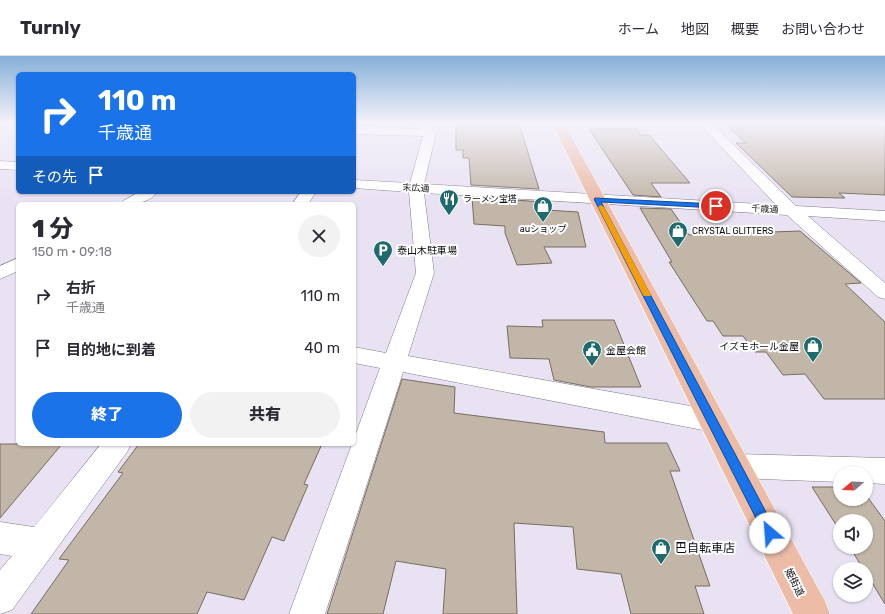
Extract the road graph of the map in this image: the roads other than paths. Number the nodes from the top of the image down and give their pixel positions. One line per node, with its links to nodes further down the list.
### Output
1 (422, 149): 7 (street)
2 (571, 149): 9 (main road, 姫街道)
3 (731, 149): 11 (street)
4 (0, 165): 5 (street)
5 (16, 166)
6 (356, 184): 7 (street, 末広通)
7 (416, 188): 9 (street, 末広通); 19 (street)
8 (146, 194): 10 (street)
9 (597, 199): 11 (street, 千歳通); 20 (main road, 姫街道)
10 (132, 202)
11 (792, 211): 12 (street, 千歳通); 17 (street)
12 (885, 216)
13 (16, 265): 14 (street)
14 (0, 273)
15 (0, 278): 16 (street)
16 (16, 282)
17 (885, 293)
18 (356, 355): 19 (street)
19 (393, 362): 20 (street); 27 (street)
20 (713, 421): 22 (main road, 姫街道)
21 (115, 446): 25 (street)
22 (736, 466): 23 (street); 28 (main road, 姫街道)
23 (885, 471)
24 (0, 538): 25 (street)
25 (41, 544): 26 (street)
26 (0, 598)
27 (307, 614)
28 (812, 614)

